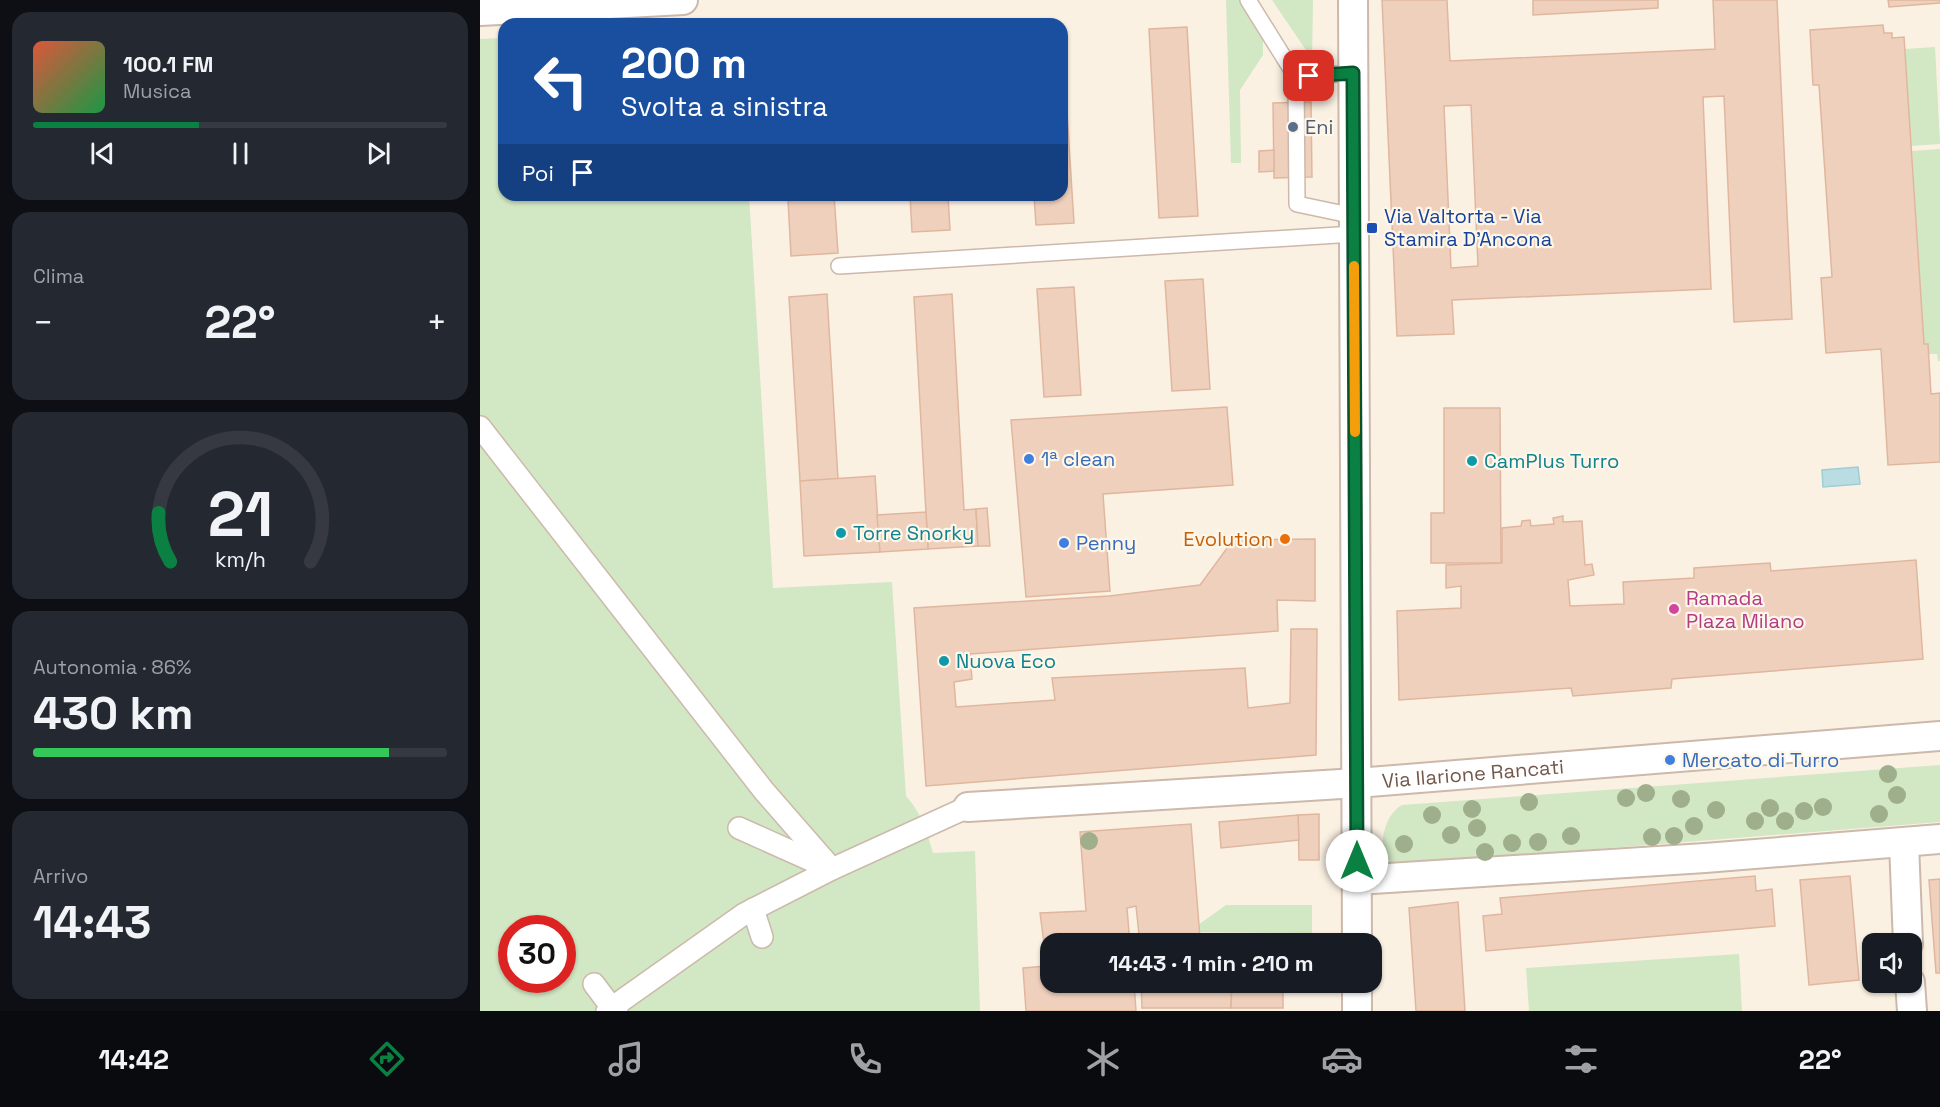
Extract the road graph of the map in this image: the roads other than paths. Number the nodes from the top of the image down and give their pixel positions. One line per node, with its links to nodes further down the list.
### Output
1 (683, 0): 4 (street)
2 (1248, 0): 6 (lane)
3 (1353, 0): 5 (street)
4 (480, 11)
5 (1353, 73): 6 (lane); 7 (street)
6 (1296, 76): 7 (lane)
7 (1354, 225): 8 (lane); 11 (street)
8 (839, 266)
9 (480, 427): 16 (street)
10 (1940, 736): 11 (street, Via Ilarione Rancati)
11 (1357, 783): 12 (street, Via Ilarione Rancati); 17 (street)
12 (968, 807): 16 (street)
13 (739, 828): 16 (street)
14 (1940, 839): 15 (street)
15 (1904, 843): 17 (street); 20 (street)
16 (832, 869): 18 (street)
17 (1357, 880): 19 (street)
18 (753, 909): 21 (street); 25 (street)
19 (1357, 933)
20 (1908, 933)
21 (762, 937)
22 (594, 984): 25 (street)
23 (1357, 993): 26 (street)
24 (1911, 993): 27 (street)
25 (612, 1010)
26 (1357, 1011)
27 (1912, 1011)

